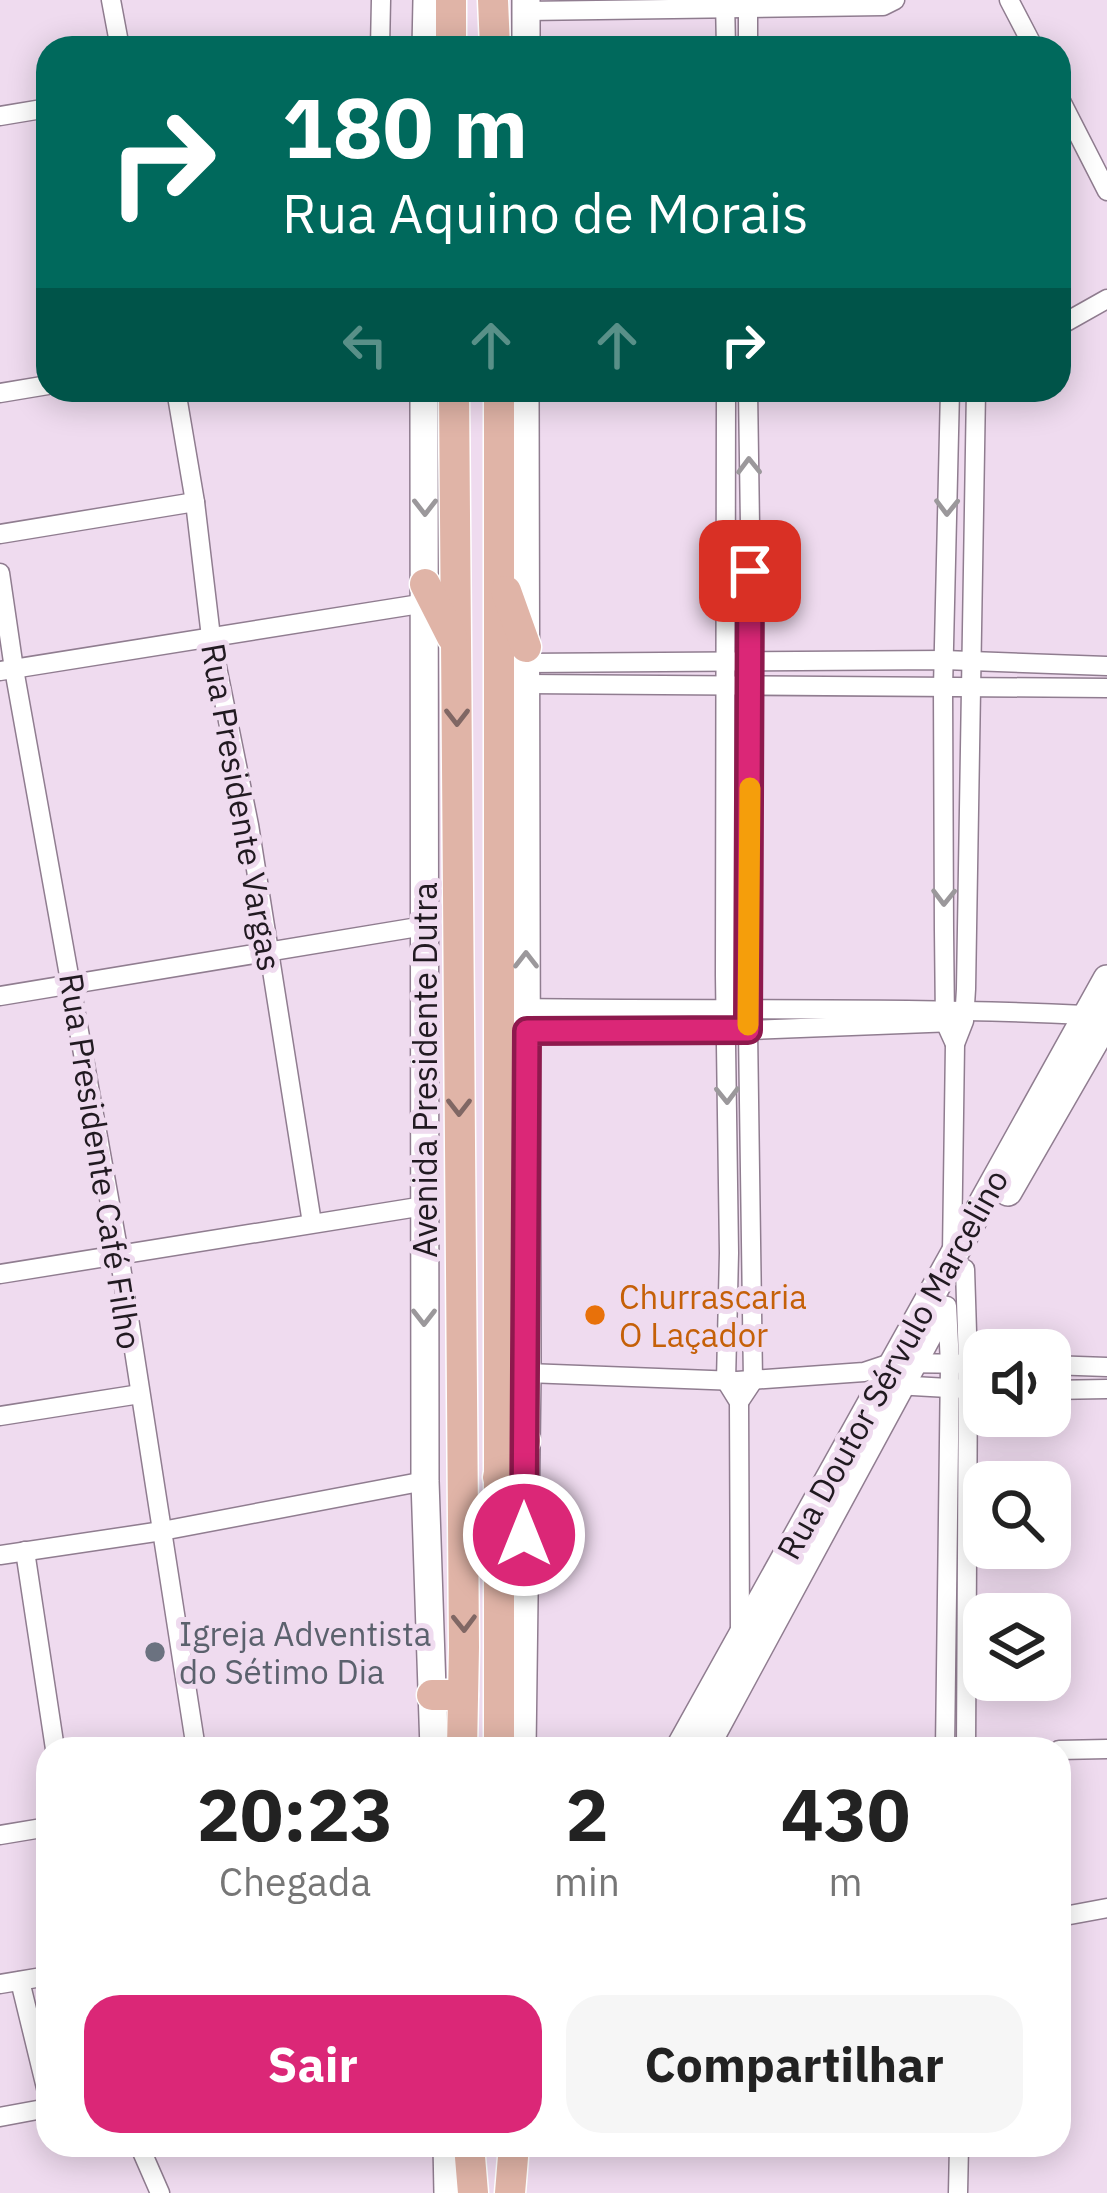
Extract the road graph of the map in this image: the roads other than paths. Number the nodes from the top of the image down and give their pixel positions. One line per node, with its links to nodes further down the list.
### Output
1 (111, 0): 11 (street)
2 (381, 0): 12 (street)
3 (427, 0): 13 (street)
4 (451, 0): 14 (main road)
5 (493, 0): 15 (main road)
6 (896, 0): 9 (street)
7 (1009, 0): 19 (street)
8 (725, 4): 9 (street); 10 (street); 17 (street)
9 (748, 4): 18 (street)
10 (526, 5): 16 (street)
11 (118, 36)
12 (380, 36)
13 (427, 36)
14 (451, 36)
15 (494, 36)
16 (526, 36)
17 (726, 36)
18 (748, 36)
19 (1028, 36)
20 (36, 110): 21 (street)
21 (0, 116)
22 (1071, 120): 23 (street)
23 (1107, 191)
24 (1107, 299): 25 (street)
25 (1071, 317)
26 (36, 387): 27 (street)
27 (0, 393)
28 (178, 402): 37 (street, Rua Presidente Vargas)
29 (424, 402): 41 (street, Avenida Presidente Dutra, one-way to 41)
30 (454, 402): 43 (main road, Avenida Presidente Dutra)
31 (499, 402): 39 (main road)
32 (525, 402): 49 (street)
33 (726, 402): 47 (street)
34 (748, 402): 48 (street, one-way to 34)
35 (950, 402): 44 (street, one-way to 44)
36 (976, 402): 46 (street)
37 (195, 502): 38 (street); 42 (street, Rua Presidente Vargas)
38 (0, 534)
39 (498, 569): 49 (main road); 94 (main road)
40 (0, 573): 51 (street, Rua Presidente Café Filho)
41 (426, 593): 42 (street); 43 (main road); 58 (street, Avenida Presidente Dutra)
42 (211, 638): 51 (street); 59 (street, Rua Presidente Vargas)
43 (457, 647): 100 (main road, Avenida Presidente Dutra, one-way to 100)
44 (944, 660): 45 (street); 46 (street); 55 (street)
45 (862, 661): 48 (street); 54 (street)
46 (971, 661): 50 (street); 56 (street)
47 (726, 662): 48 (street); 49 (street); 52 (street)
48 (752, 662): 53 (street)
49 (526, 665): 52 (street); 64 (street, one-way to 49)
50 (1107, 666)
51 (7, 670): 61 (street, Rua Presidente Café Filho)
52 (726, 686): 53 (street); 65 (street)
53 (751, 686): 54 (street); 66 (street)
54 (862, 688): 55 (street)
55 (944, 688): 56 (street); 63 (street, one-way to 63)
56 (972, 688): 57 (street); 63 (street)
57 (1107, 688)
58 (424, 926): 59 (street); 68 (street, Avenida Presidente Dutra)
59 (269, 951): 61 (street); 69 (street, Rua Presidente Vargas)
60 (1107, 979): 67 (street, Rua Doutor Sérvulo Marcelino)
61 (72, 984): 62 (street); 71 (street, Rua Presidente Café Filho)
62 (0, 996)
63 (955, 1015): 66 (street); 67 (street); 73 (street)
64 (527, 1019): 65 (street); 81 (street)
65 (726, 1021): 66 (street); 70 (street, one-way to 70)
66 (748, 1021): 72 (street)
67 (1096, 1024): 73 (street, Rua Doutor Sérvulo Marcelino)
68 (424, 1205): 69 (street); 95 (street, Avenida Presidente Dutra, one-way to 95)
69 (312, 1222): 71 (street)
70 (729, 1252): 72 (street); 83 (street)
71 (119, 1254): 74 (street); 88 (street, Rua Presidente Café Filho)
72 (753, 1254): 84 (street)
73 (958, 1263): 75 (street, Rua Doutor Sérvulo Marcelino); 76 (street); 82 (street, Rua Doutor Sérvulo Marcelino)
74 (0, 1274)
75 (946, 1302): 77 (street); 82 (street, Rua Doutor Sérvulo Marcelino)
76 (965, 1329)
77 (963, 1350)
78 (963, 1365): 82 (street)
79 (1071, 1366): 80 (street)
80 (1107, 1367)
81 (526, 1373): 83 (street); 93 (street)
82 (890, 1374): 84 (street); 85 (street); 99 (street, Rua Doutor Sérvulo Marcelino); 108 (street, Rua Doutor Sérvulo Marcelino)
83 (726, 1381): 84 (street); 89 (street)
84 (752, 1381): 89 (street)
85 (963, 1389)
86 (1107, 1389): 87 (street)
87 (1071, 1390)
88 (140, 1394): 90 (street); 96 (street, Rua Presidente Café Filho)
89 (739, 1402): 99 (street)
90 (0, 1416)
91 (964, 1437): 109 (street)
92 (967, 1437): 110 (street)
93 (525, 1441): 94 (main road); 106 (street)
94 (498, 1477): 105 (main road)
95 (424, 1481): 96 (street); 100 (street, Avenida Presidente Dutra)
96 (162, 1531): 97 (street); 102 (street, Rua Presidente Café Filho)
97 (26, 1551): 98 (street); 101 (street)
98 (0, 1555)
99 (740, 1640): 107 (street, Rua Doutor Sérvulo Marcelino)
100 (447, 1695): 103 (street, Avenida Presidente Dutra); 104 (main road, Avenida Presidente Dutra)
101 (53, 1737)
102 (194, 1737)
103 (437, 1737)
104 (459, 1737)
105 (499, 1737)
106 (522, 1737)
107 (686, 1737)
108 (710, 1737)
109 (946, 1737)
110 (966, 1737)
111 (1107, 1749): 112 (street)
112 (1071, 1750)
113 (36, 1829): 114 (street)
114 (0, 1834)
115 (1107, 1908): 116 (street)
116 (1071, 1915)
117 (10, 1983): 118 (street)
118 (36, 2060)
119 (36, 2110): 120 (street)
120 (0, 2117)
121 (145, 2157): 126 (street)
122 (447, 2157): 127 (street)
123 (470, 2157): 128 (main road)
124 (513, 2157): 129 (main road)
125 (959, 2157): 130 (street)
126 (160, 2193)
127 (448, 2193)
128 (473, 2193)
129 (510, 2193)
130 (958, 2193)

